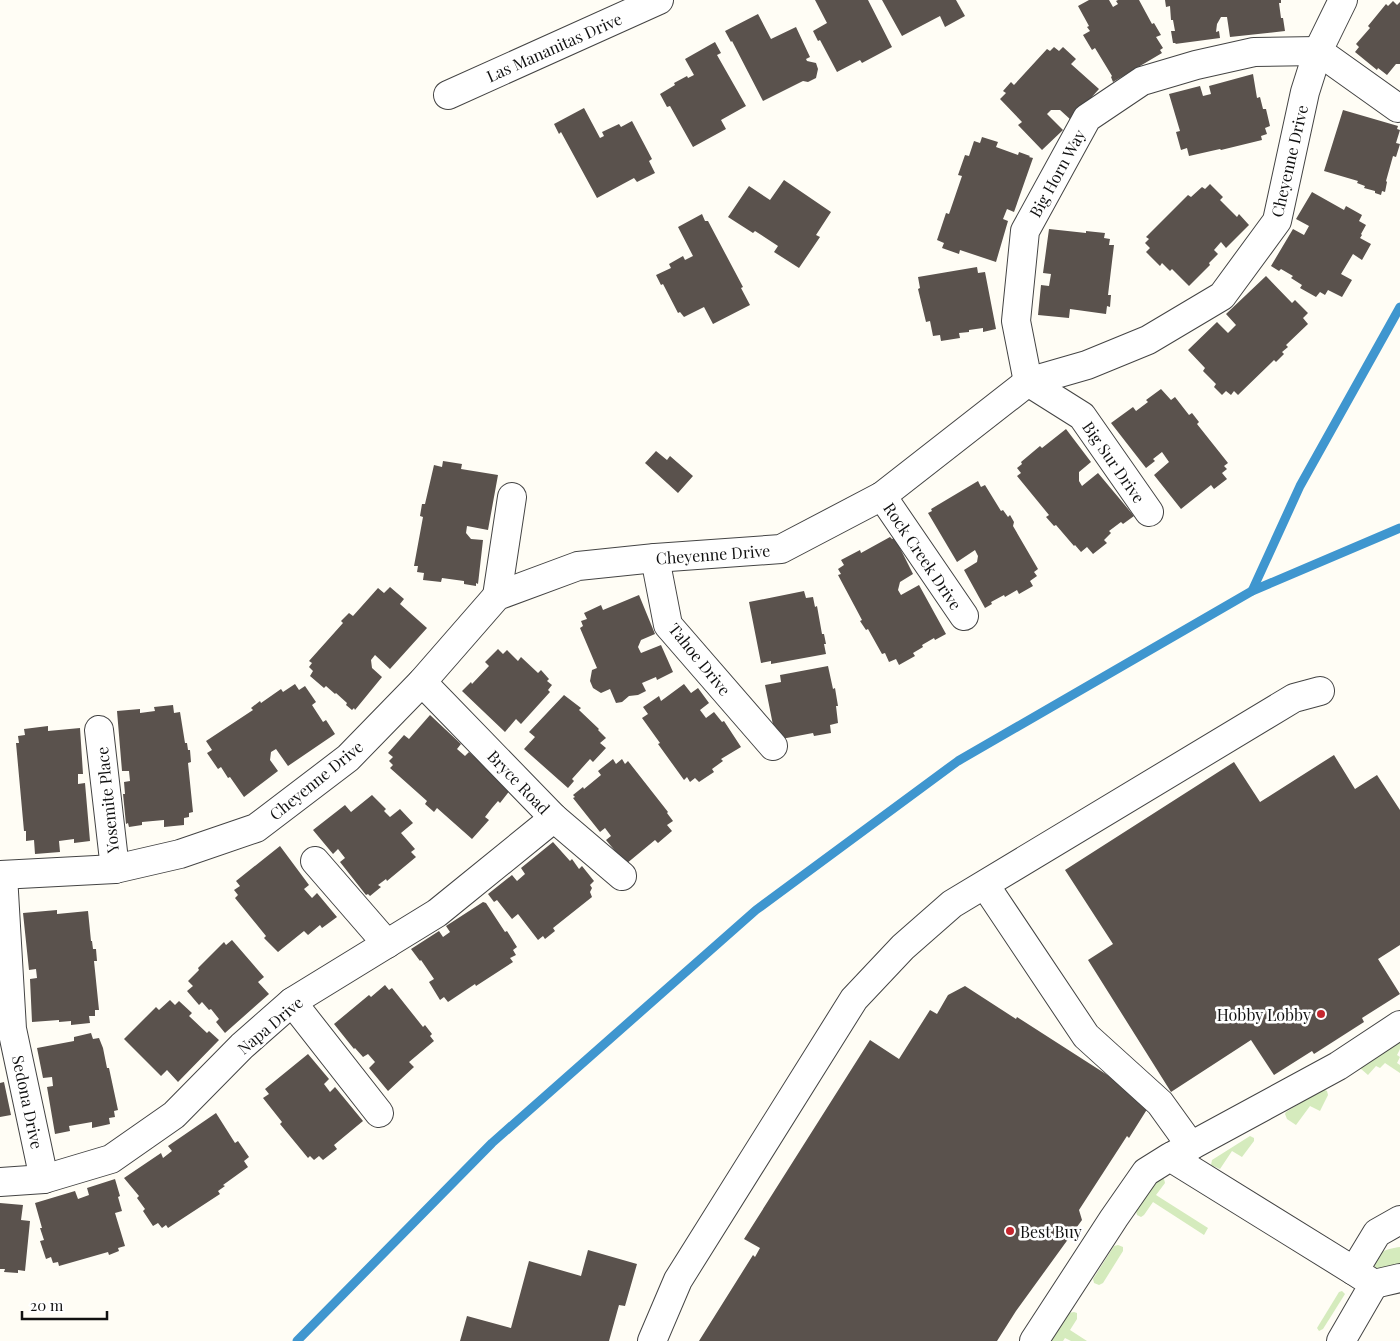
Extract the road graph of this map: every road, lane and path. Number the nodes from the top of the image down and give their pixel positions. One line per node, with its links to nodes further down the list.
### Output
1 (659, 0): 4 (street, Las Mananitas Drive)
2 (1343, 0): 3 (street, Cheyenne Drive)
3 (1318, 51): 5 (street); 6 (street, Cheyenne Drive); 6 (street, Big Horn Way)
4 (448, 95)
5 (1398, 108)
6 (1028, 382): 7 (street, Cheyenne Drive); 9 (street, Big Sur Drive)
7 (882, 496): 10 (street, Cheyenne Drive); 12 (street, Rock Creek Drive)
8 (512, 497): 11 (street)
9 (1149, 512)
10 (656, 558): 11 (street, Cheyenne Drive); 16 (street, Tahoe Drive)
11 (497, 596): 13 (street, Cheyenne Drive)
12 (964, 616)
13 (422, 682): 17 (street, Bryce Road); 19 (street, Cheyenne Drive)
14 (1320, 691): 22 (street)
15 (99, 730): 19 (street, Yosemite Place)
16 (773, 746)
17 (554, 818): 21 (street, Bryce Road); 23 (street, Napa Drive)
18 (315, 861): 23 (street)
19 (115, 869): 20 (street, Cheyenne Drive)
20 (2, 875): 28 (street, Sedona Drive)
21 (622, 876)
22 (985, 885): 27 (street); 32 (street)
23 (387, 944): 24 (street, Napa Drive)
24 (292, 1002): 26 (street); 28 (street, Napa Drive)
25 (1400, 1025): 27 (street)
26 (379, 1113)
27 (1180, 1152): 31 (street); 33 (street)
28 (44, 1179): 29 (street, Napa Drive)
29 (0, 1182)
30 (1399, 1222): 31 (street)
31 (1376, 1277): 34 (street)
32 (652, 1341)
33 (1034, 1341)
34 (1341, 1341)

